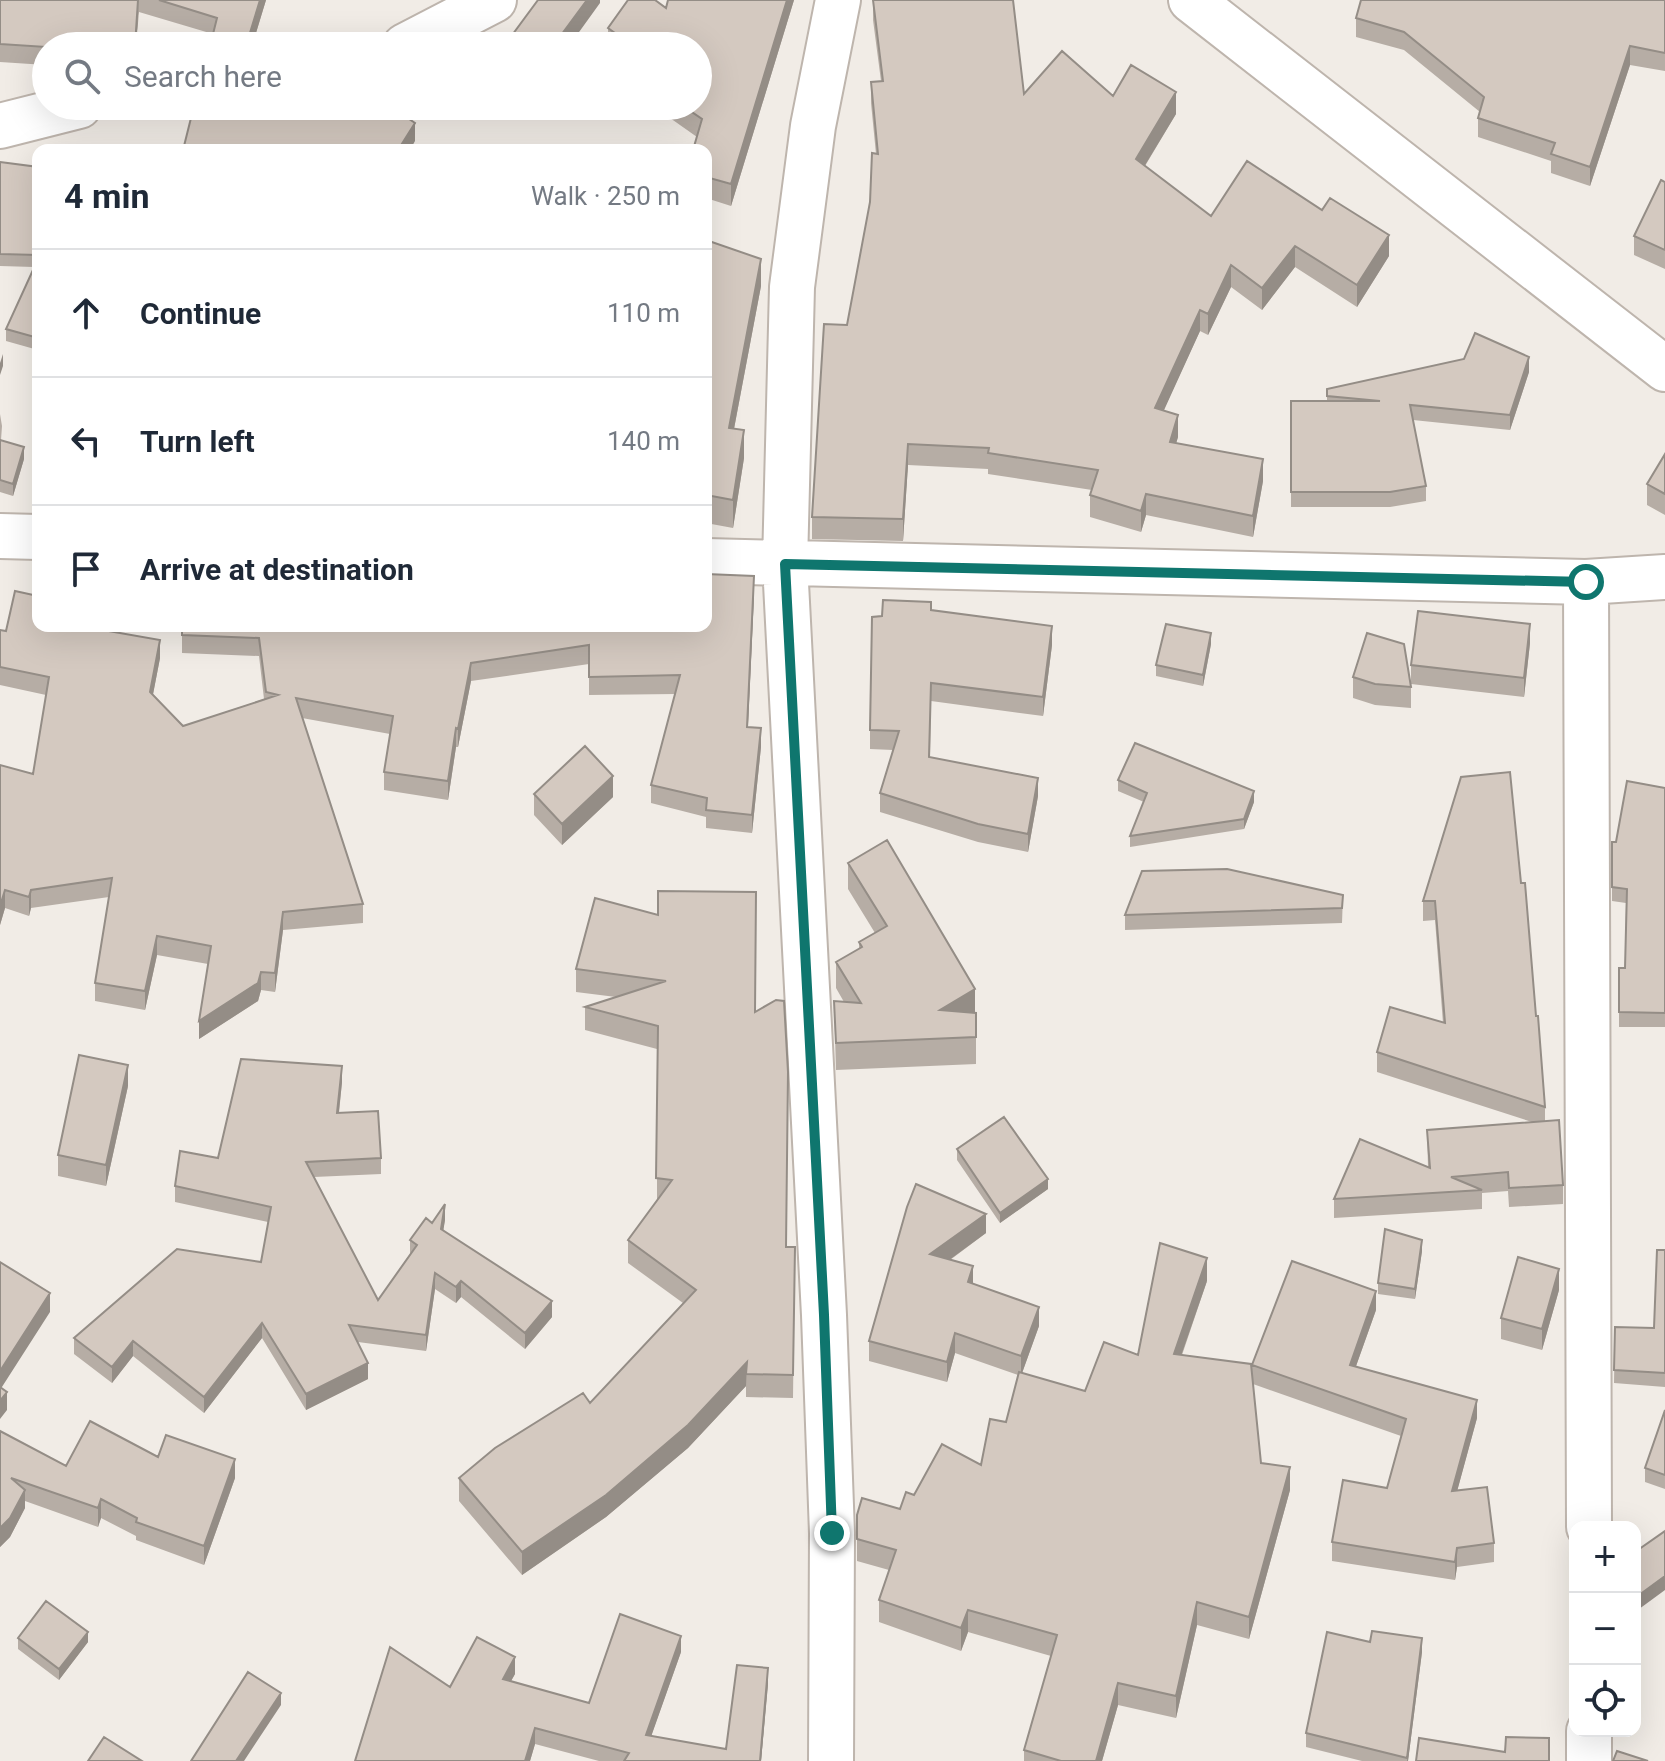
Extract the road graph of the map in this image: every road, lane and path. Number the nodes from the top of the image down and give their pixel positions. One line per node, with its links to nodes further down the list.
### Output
1 (494, 0): 4 (street)
2 (838, 0): 11 (street)
3 (1191, 0): 7 (street)
4 (432, 32)
5 (32, 118): 6 (street)
6 (0, 126)
7 (1665, 369)
8 (0, 536): 9 (street)
9 (32, 537)
10 (712, 561): 11 (street)
11 (785, 564): 13 (street); 16 (street)
12 (1665, 577): 13 (street)
13 (1586, 582): 14 (street)
14 (1589, 1521)
15 (1589, 1737): 17 (street)
16 (831, 1761)
17 (1589, 1761)

